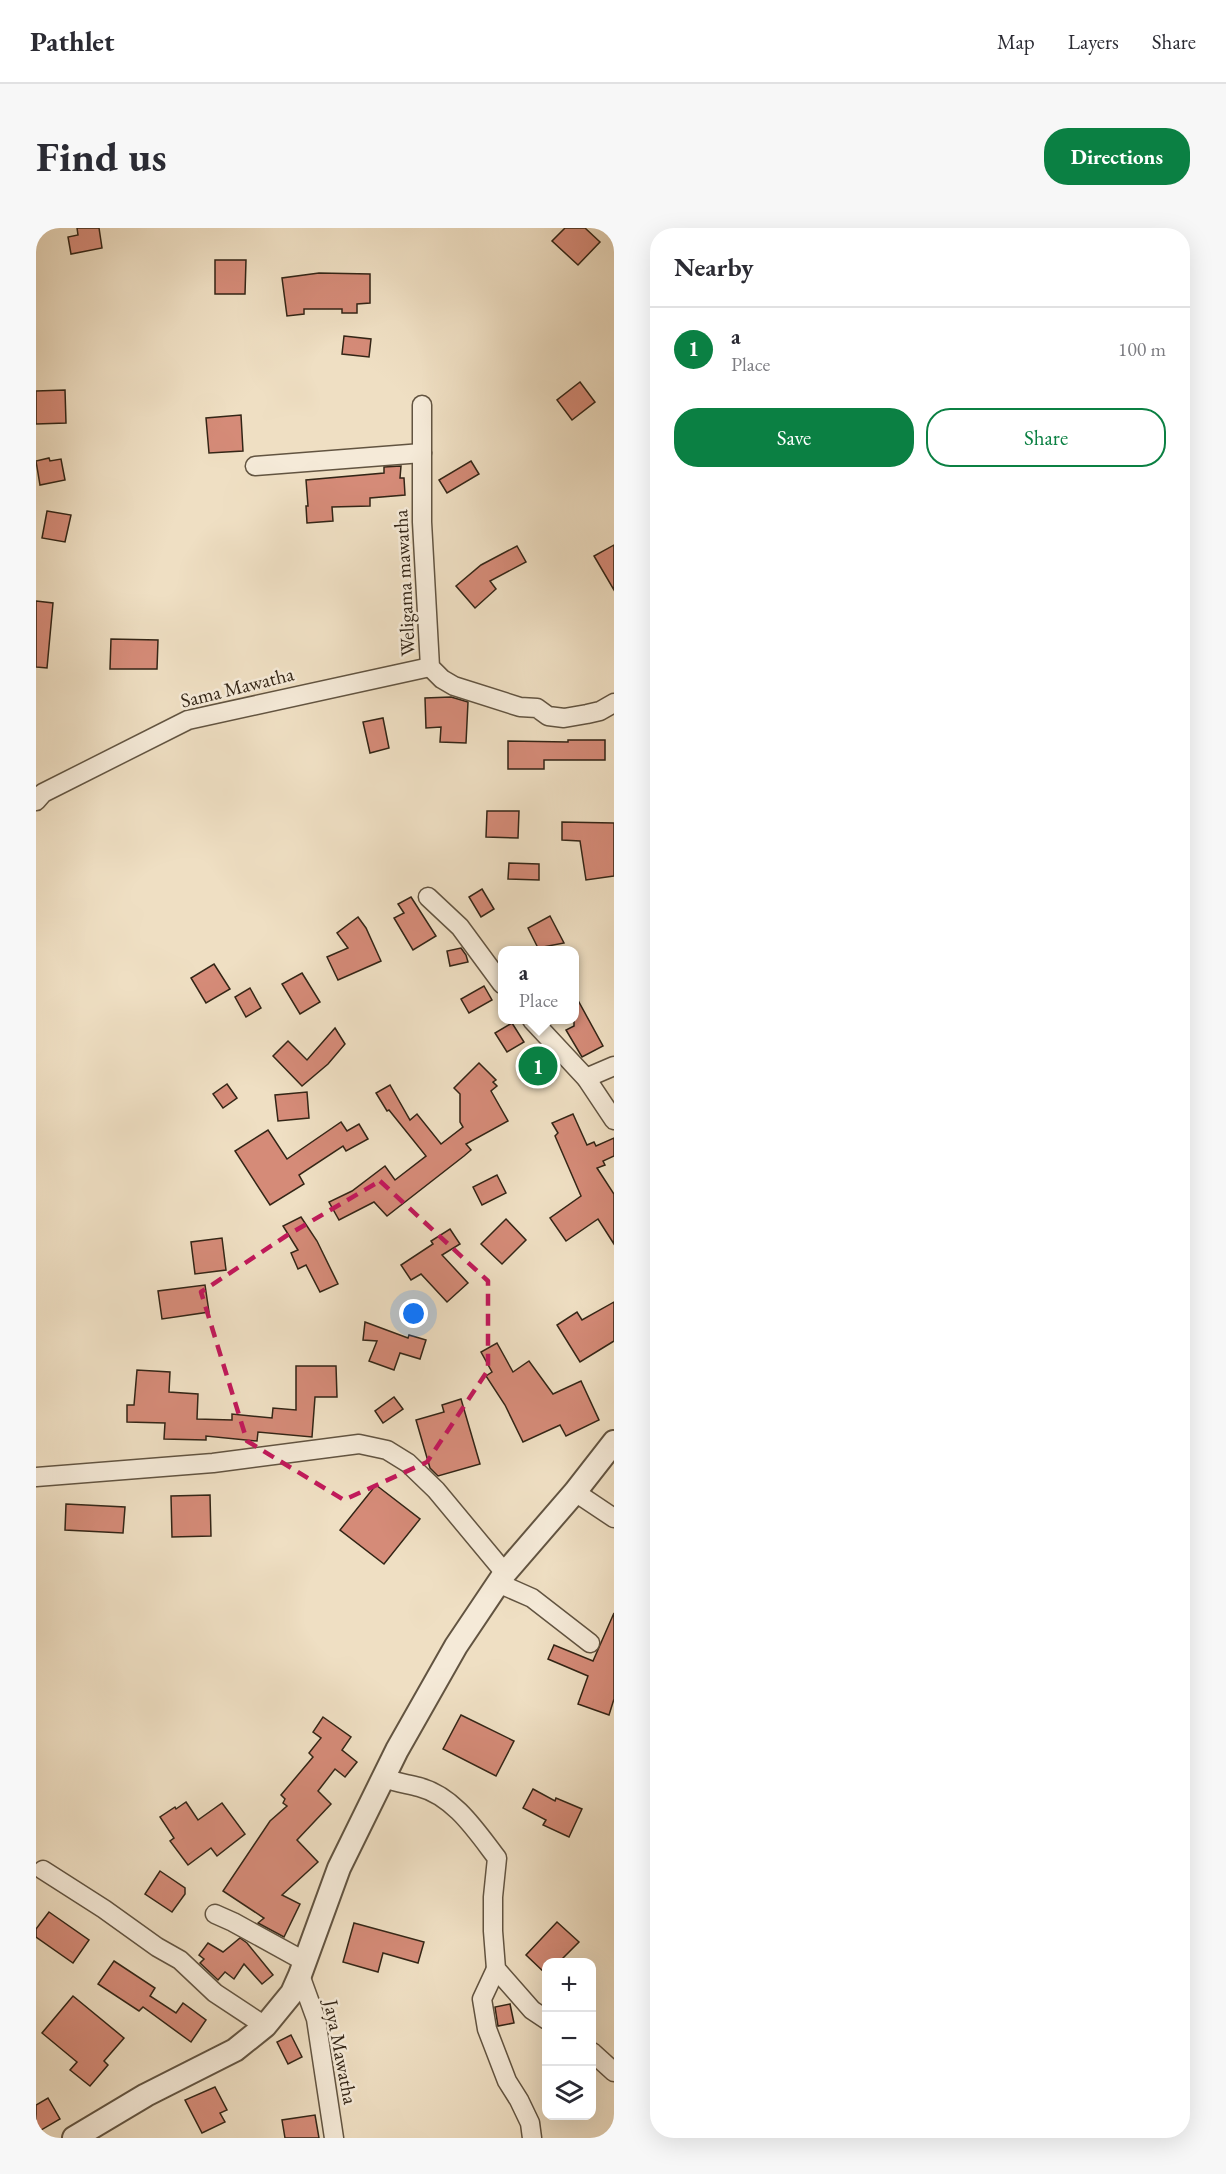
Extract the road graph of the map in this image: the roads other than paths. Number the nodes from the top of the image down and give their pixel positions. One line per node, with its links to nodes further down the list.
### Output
1 (422, 405): 2 (street, Weligama mawatha)
2 (422, 453): 3 (street); 4 (street, Weligama mawatha)
3 (255, 466)
4 (430, 666): 5 (street, Weligama mawatha); 6 (street, Sama Mawatha)
5 (614, 703)
6 (36, 801)
7 (428, 897): 8 (street)
8 (498, 979)
9 (536, 1024): 11 (street)
10 (614, 1066): 11 (street)
11 (586, 1078): 12 (street)
12 (614, 1120)
13 (614, 1442): 15 (street)
14 (36, 1477): 17 (street)
15 (575, 1492): 16 (street); 17 (street)
16 (614, 1518)
17 (502, 1578): 18 (street); 19 (street)
18 (590, 1643)
19 (383, 1778): 22 (street); 23 (street)
20 (43, 1870): 25 (street)
21 (215, 1914): 22 (street)
22 (302, 1968): 25 (street); 29 (street, Jaya Mawatha)
23 (496, 1970): 24 (street); 30 (street)
24 (542, 2016)
25 (265, 2026): 28 (street)
26 (596, 2056): 27 (street)
27 (614, 2072)
28 (74, 2138)
29 (334, 2138)
30 (532, 2138)

